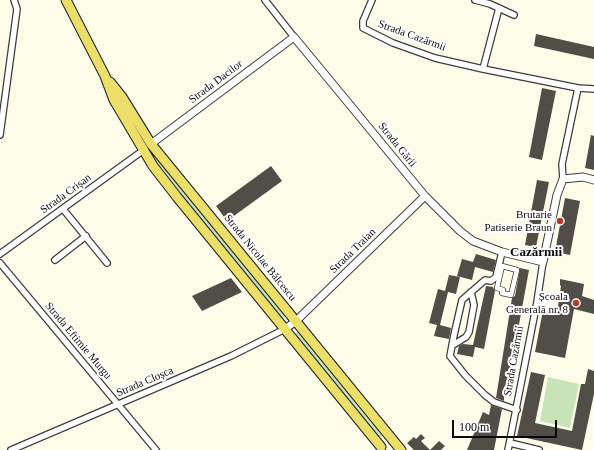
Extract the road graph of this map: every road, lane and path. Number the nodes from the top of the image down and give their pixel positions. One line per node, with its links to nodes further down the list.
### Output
1 (14, 0): 13 (street)
2 (66, 0): 10 (main road, Strada Nicolae Bălcescu)
3 (264, 0): 8 (street, Strada Gării)
4 (372, 0): 9 (street, Strada Cazărmii)
5 (475, 0): 6 (street)
6 (499, 8): 7 (street); 9 (street)
7 (514, 15)
8 (294, 37): 14 (street, Strada Dacilor); 18 (street, Strada Gării)
9 (483, 69): 11 (street, Strada Cazărmii)
10 (106, 76): 14 (main road, Strada Nicolae Bălcescu); 15 (main road, Strada Nicolae Bălcescu)
11 (578, 88): 12 (street, Strada Cazărmii); 16 (street, Strada Cazărmii)
12 (594, 89)
13 (0, 135)
14 (151, 144): 15 (street, Strada Crișan); 29 (main road, Strada Nicolae Bălcescu)
15 (144, 151): 19 (street, Strada Crișan); 30 (main road, Strada Nicolae Bălcescu)
16 (563, 179): 17 (street); 24 (street, Strada Cazărmii)
17 (594, 180)
18 (425, 196): 21 (street, Strada Gării); 29 (street, Strada Traian)
19 (62, 209): 20 (street); 22 (street, Strada Crișan)
20 (86, 236): 23 (street); 26 (street)
21 (502, 252): 24 (street, Strada Gării); 28 (street)
22 (0, 254)
23 (55, 260)
24 (543, 262): 33 (street, Strada Cazărmii)
25 (0, 263): 32 (street, Strada Eftimie Murgu)
26 (107, 263)
27 (502, 266): 27 (street)
28 (471, 292): 31 (street); 31 (street)
29 (296, 321): 30 (street, Strada Traian); 34 (main road, Strada Nicolae Bălcescu)
30 (285, 330): 32 (street, Strada Cloșca); 36 (main road, Strada Nicolae Bălcescu)
31 (453, 345): 33 (street)
32 (117, 404): 37 (street, Strada Cloșca); 38 (street, Strada Eftimie Murgu)
33 (516, 410): 35 (street, Strada Cazărmii)
34 (392, 438): 36 (main road); 39 (main road, Strada Nicolae Bălcescu)
35 (510, 443): 40 (street, Strada Cazărmii); 41 (street)
36 (380, 449)
37 (11, 450)
38 (156, 450)
39 (401, 450)
40 (508, 450)
41 (539, 450)

